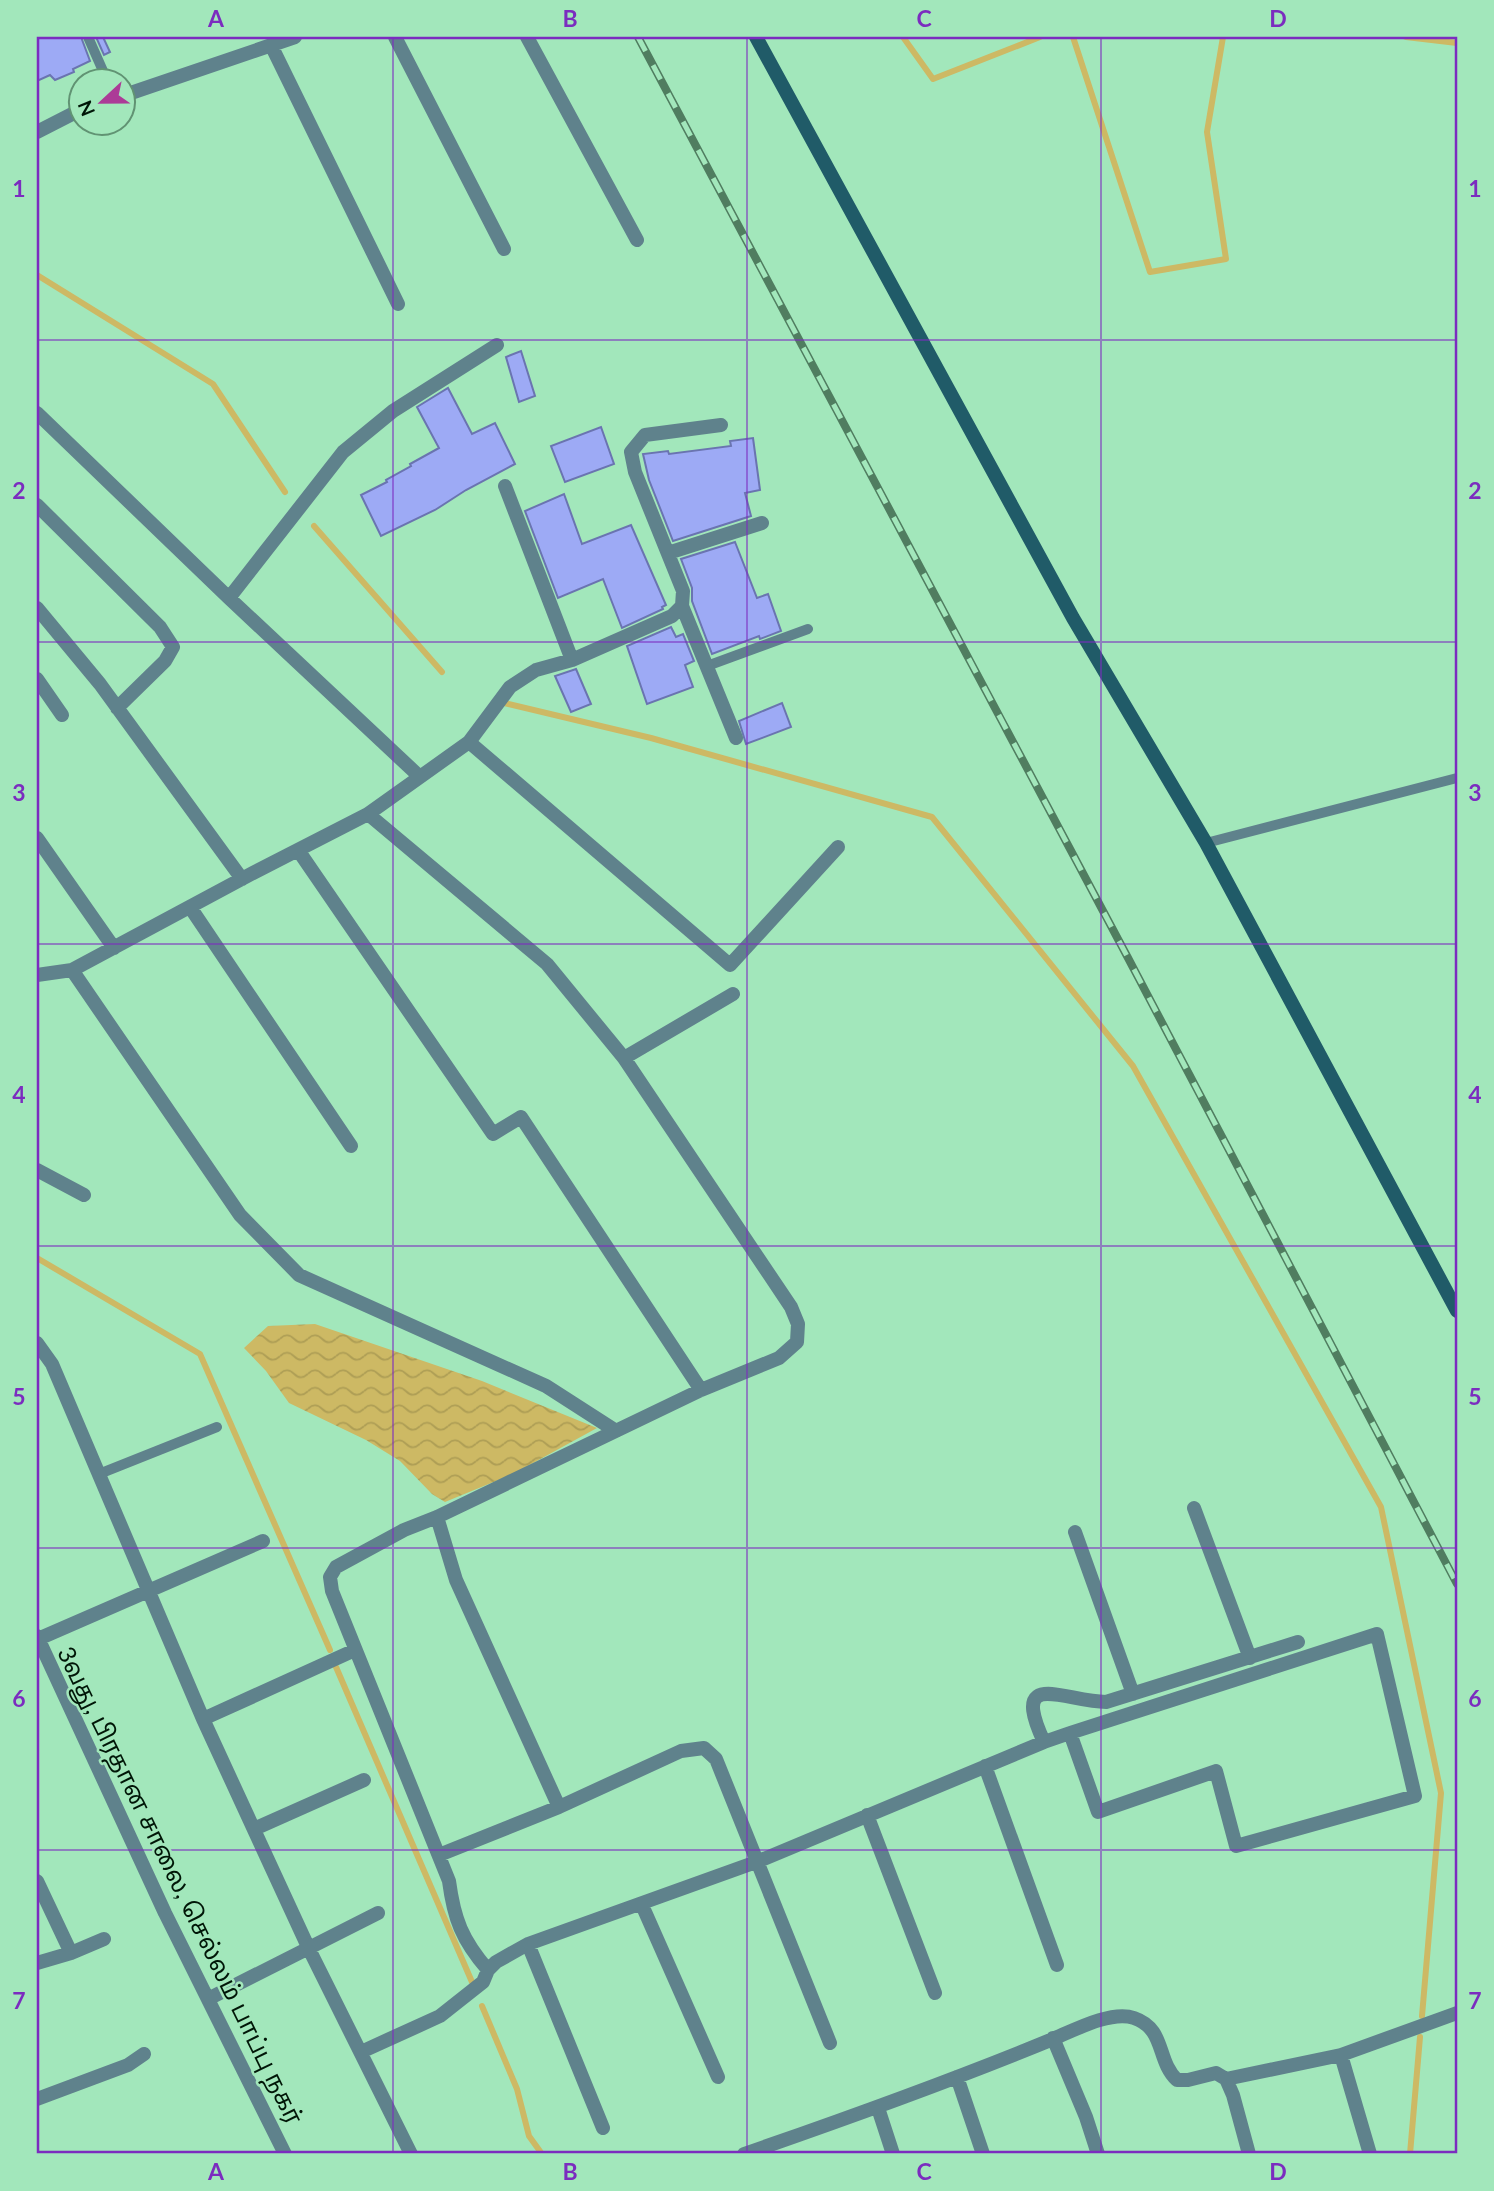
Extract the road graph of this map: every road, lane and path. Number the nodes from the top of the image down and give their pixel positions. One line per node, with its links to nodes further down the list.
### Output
1 (88, 37): 8 (lane)
2 (295, 37): 7 (street)
3 (395, 37): 13 (street)
4 (527, 37): 12 (street)
5 (756, 37): 37 (street)
6 (253, 44): 7 (street); 9 (street)
7 (271, 45): 14 (street)
8 (101, 66)
9 (136, 90)
10 (66, 117): 11 (street)
11 (37, 132)
12 (637, 240)
13 (504, 249)
14 (398, 304)
15 (497, 345): 22 (street)
16 (37, 413): 22 (street)
17 (721, 425): 21 (street)
18 (505, 486): 26 (street)
19 (37, 505): 29 (street)
20 (761, 523): 21 (street)
21 (668, 553): 23 (street)
22 (229, 598): 33 (street)
23 (682, 606): 26 (street); 27 (street)
24 (37, 608): 29 (street)
25 (808, 629): 27 (lane)
26 (572, 660): 32 (street)
27 (706, 666): 31 (street)
28 (37, 680): 30 (street)
29 (117, 708): 40 (street)
30 (62, 715)
31 (736, 738)
32 (469, 742): 33 (street); 38 (street)
33 (420, 777): 35 (street)
34 (1457, 778): 37 (lane)
35 (368, 814): 39 (street); 46 (street)
36 (37, 838): 42 (street)
37 (1206, 843): 50 (street)
38 (838, 847)
39 (298, 850): 40 (street); 52 (street)
40 (242, 879): 41 (street)
41 (190, 907): 42 (street); 47 (street)
42 (114, 948): 43 (street)
43 (72, 970): 44 (street); 54 (street)
44 (37, 975)
45 (733, 994): 46 (street)
46 (625, 1058): 52 (street)
47 (351, 1146)
48 (37, 1170): 49 (street)
49 (84, 1195)
50 (1457, 1311)
51 (37, 1343): 55 (street)
52 (701, 1390): 54 (street)
53 (217, 1427): 55 (lane)
54 (616, 1431): 57 (street)
55 (99, 1474): 60 (street)
56 (1194, 1508): 64 (street)
57 (437, 1517): 63 (street); 71 (street)
58 (1075, 1532): 65 (street)
59 (263, 1541): 60 (street)
60 (149, 1591): 61 (street); 66 (street)
61 (38, 1637): 87 (street, 3வது, பிரதான சாலை, செல்லம் பாப்பு நகர்)
62 (1298, 1642): 64 (street)
63 (355, 1650): 66 (street); 74 (street)
64 (1250, 1658): 65 (street)
65 (1133, 1695): 68 (street)
66 (204, 1718): 73 (street)
67 (1070, 1733): 67 (street); 68 (street)
68 (1044, 1742): 69 (street)
69 (985, 1766): 72 (street); 84 (street)
70 (364, 1780): 73 (street)
71 (559, 1807): 74 (street); 75 (street)
72 (866, 1815): 75 (street); 86 (street)
73 (254, 1829): 81 (street)
74 (439, 1855): 85 (street)
75 (759, 1861): 77 (street); 90 (street)
76 (37, 1881): 82 (street)
77 (642, 1905): 80 (street); 94 (street)
78 (378, 1913): 81 (street)
79 (104, 1939): 82 (street)
80 (528, 1944): 85 (street); 99 (street)
81 (309, 1949): 87 (street); 91 (street)
82 (71, 1953): 83 (street)
83 (37, 1963)
84 (1057, 1965)
85 (488, 1970): 91 (street)
86 (935, 1993)
87 (208, 1999): 100 (street, 3வது, பிரதான சாலை, செல்லம் பாப்பு நகர்)
88 (1457, 2012): 93 (street)
89 (1054, 2039): 95 (street); 96 (street); 105 (street)
90 (830, 2043)
91 (361, 2052): 101 (street)
92 (144, 2054): 97 (street)
93 (1342, 2055): 96 (street); 107 (street)
94 (718, 2077)
95 (957, 2077): 98 (street); 104 (street)
96 (1226, 2079): 106 (street)
97 (37, 2099)
98 (878, 2108): 102 (street); 103 (street)
99 (603, 2128)
100 (285, 2154)
101 (411, 2154)
102 (744, 2154)
103 (893, 2154)
104 (983, 2154)
105 (1098, 2154)
106 (1249, 2154)
107 (1370, 2154)

